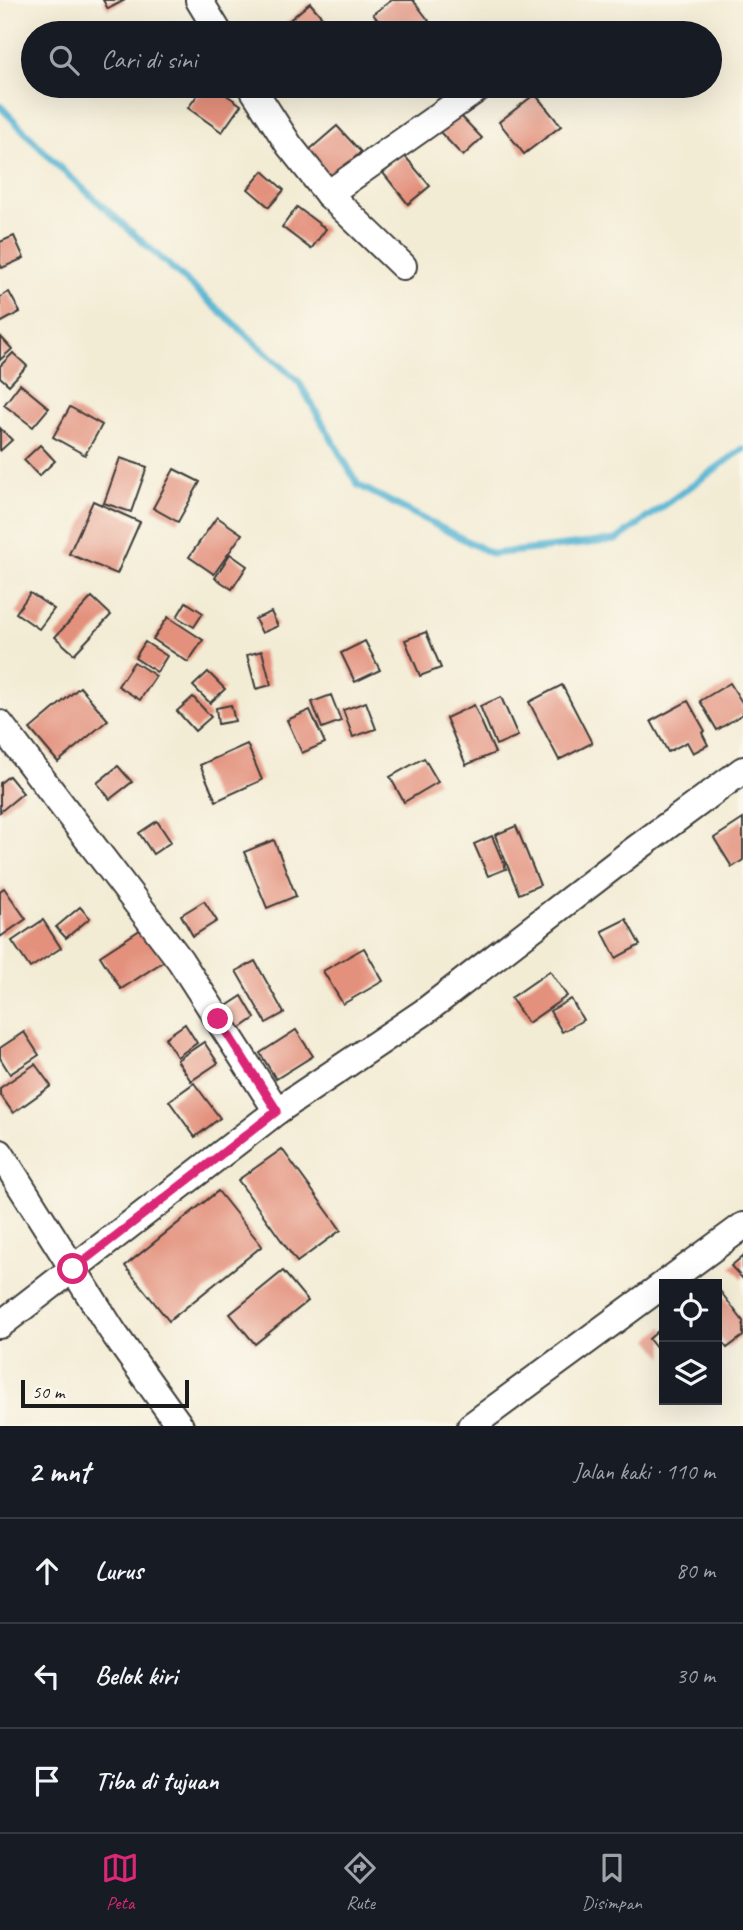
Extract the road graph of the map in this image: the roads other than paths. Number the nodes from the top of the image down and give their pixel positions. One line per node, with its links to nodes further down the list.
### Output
1 (199, 0): 2 (street)
2 (212, 21)
3 (259, 98): 5 (street)
4 (466, 98): 5 (street)
5 (328, 194): 6 (street)
6 (403, 265)
7 (0, 724): 9 (street)
8 (743, 769): 9 (street)
9 (277, 1111): 12 (street)
10 (0, 1153): 12 (street)
11 (743, 1226): 15 (street)
12 (73, 1269): 13 (street); 14 (street)
13 (0, 1325)
14 (180, 1426)
15 (471, 1426)

